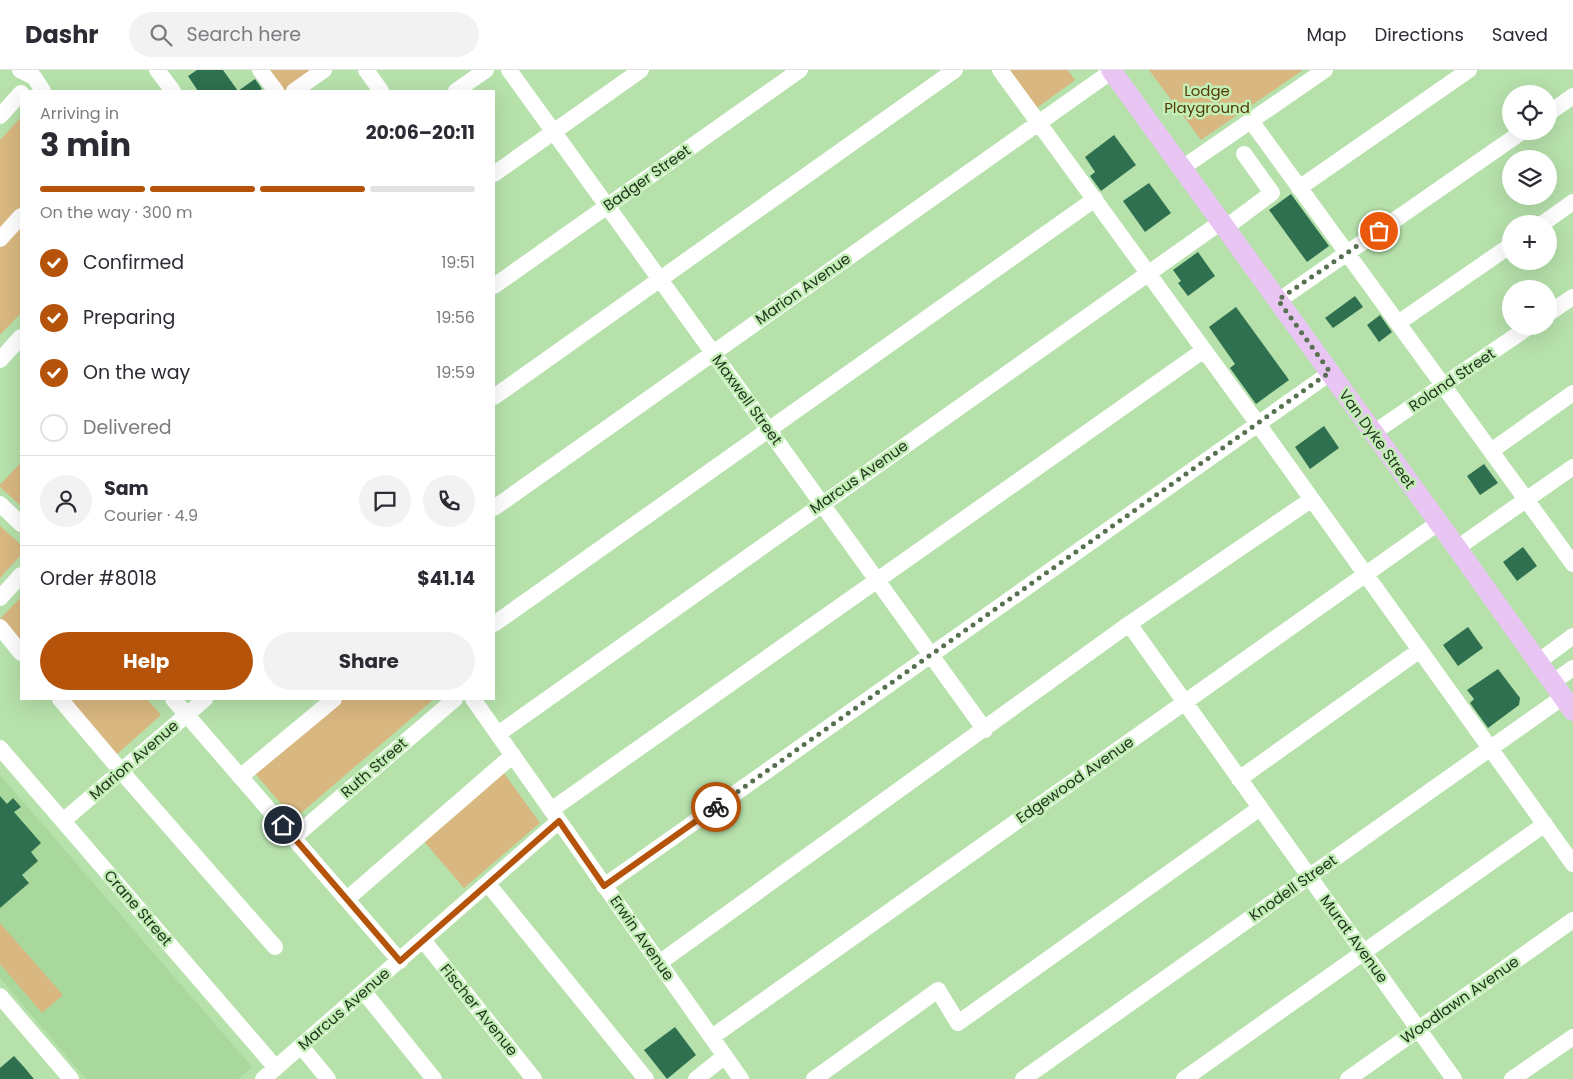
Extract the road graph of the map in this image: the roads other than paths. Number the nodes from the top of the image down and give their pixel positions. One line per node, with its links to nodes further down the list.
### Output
1 (157, 70): 17 (street)
2 (260, 70): 18 (street)
3 (324, 70): 19 (street)
4 (366, 70): 20 (street)
5 (508, 70): 28 (street, Maxwell Street)
6 (641, 70): 28 (street)
7 (800, 70): 36 (street, Badger Street)
8 (954, 70): 44 (street)
9 (1000, 70): 27 (street)
10 (1325, 70): 26 (street)
11 (1469, 70): 33 (street)
12 (1111, 71): 27 (street, Marion Avenue); 31 (main road, Van Dyke Street)
13 (31, 72): 15 (street); 16 (street)
14 (475, 73): 21 (street)
15 (23, 90)
16 (42, 90)
17 (172, 90)
18 (275, 90)
19 (295, 90)
20 (380, 90)
21 (457, 90)
22 (20, 94): 25 (street)
23 (1573, 96): 24 (street)
24 (1557, 107)
25 (0, 116)
26 (1251, 121): 31 (street); 33 (street)
27 (1039, 123): 34 (street); 53 (street, Marion Avenue)
28 (553, 132): 32 (street); 36 (street, Maxwell Street)
29 (1510, 140): 42 (street)
30 (1244, 154): 39 (street, Marcus Avenue)
31 (1182, 168): 39 (main road, Van Dyke Street)
32 (495, 173)
33 (1299, 188): 42 (street)
34 (1095, 199): 43 (street); 60 (street)
35 (1573, 202): 37 (street)
36 (607, 207): 44 (street, Maxwell Street); 45 (street, Badger Street)
37 (1555, 215)
38 (20, 217): 40 (street)
39 (1223, 225): 43 (street, Marcus Avenue); 47 (main road, Van Dyke Street)
40 (0, 239)
41 (1502, 251): 49 (street)
42 (1347, 253): 47 (street); 49 (street)
43 (1149, 273): 52 (street); 67 (street, Marcus Avenue)
44 (660, 279): 53 (street, Maxwell Street); 58 (street)
45 (495, 285)
46 (1573, 297): 48 (street)
47 (1278, 300): 55 (main road, Van Dyke Street)
48 (1557, 308)
49 (1398, 323): 56 (street)
50 (1517, 335): 56 (street, Roland Street)
51 (20, 338): 54 (street)
52 (1204, 350): 59 (street); 76 (street, Marcus Avenue)
53 (713, 353): 60 (street, Maxwell Street); 68 (street, Marion Avenue)
54 (0, 360)
55 (1330, 372): 59 (street); 61 (main road, Van Dyke Street)
56 (1443, 385): 61 (street, Roland Street); 62 (street)
57 (1573, 393): 62 (street)
58 (495, 396)
59 (1258, 424): 64 (street); 84 (street)
60 (768, 430): 67 (street, Maxwell Street); 78 (street)
61 (1374, 433): 70 (main road, Van Dyke Street)
62 (1491, 451): 65 (street)
63 (1573, 467): 65 (street)
64 (1312, 499): 74 (street); 79 (street)
65 (1526, 500): 71 (street); 72 (street)
66 (0, 504): 69 (street)
67 (822, 504): 76 (street, Maxwell Street); 97 (street, Marcus Avenue)
68 (495, 507)
69 (20, 523)
70 (1438, 523): 72 (main road, Van Dyke Street); 74 (street, Edgewood Avenue)
71 (1568, 546): 73 (street)
72 (1457, 548): 85 (main road, Van Dyke Street)
73 (1573, 564)
74 (1365, 574): 82 (street); 94 (street, Edgewood Avenue)
75 (20, 576): 77 (street)
76 (877, 580): 84 (street, Maxwell Street); 105 (street, Marcus Avenue)
77 (0, 598)
78 (495, 623)
79 (1129, 624): 94 (street, Murat Avenue); 96 (street)
80 (0, 627): 83 (street)
81 (1573, 636): 85 (street)
82 (1420, 650): 99 (street); 103 (street)
83 (20, 651)
84 (930, 655): 96 (street, Maxwell Street); 112 (street)
85 (1538, 662): 87 (main road, Van Dyke Street)
86 (1573, 668): 87 (street, Knodell Street)
87 (1563, 697): 99 (street, Knodell Street)
88 (61, 700): 101 (street)
89 (174, 700): 95 (street)
90 (204, 700): 95 (street, Marion Avenue)
91 (333, 700): 102 (street)
92 (454, 700): 108 (street, Ruth Street)
93 (474, 700): 97 (street, Erwin Avenue)
94 (1184, 702): 103 (street, Murat Avenue); 123 (street, Edgewood Avenue)
95 (186, 714): 101 (street, Marion Avenue); 102 (street)
96 (984, 730): 119 (street)
97 (498, 734): 100 (street, Erwin Avenue)
98 (0, 748): 106 (street, Crane Street)
99 (1490, 748): 107 (street); 110 (street, Knodell Street)
100 (513, 755): 105 (street, Erwin Avenue); 113 (street)
101 (121, 771): 106 (street, Marion Avenue); 116 (street)
102 (240, 777): 108 (street)
103 (1239, 779): 104 (street, Murat Avenue)
104 (1260, 808): 110 (street, Murat Avenue); 136 (street)
105 (555, 815): 111 (street, Marcus Avenue); 112 (street, Erwin Avenue)
106 (63, 821): 127 (street, Crane Street)
107 (1545, 824): 109 (street); 117 (street)
108 (293, 838): 113 (street)
109 (1573, 864)
110 (1309, 876): 117 (street, Murat Avenue); 137 (street, Knodell Street)
111 (488, 884): 115 (street, Marcus Avenue); 133 (street)
112 (604, 886): 119 (street, Erwin Avenue)
113 (347, 899): 118 (street)
114 (1573, 920): 122 (street, Woodlawn Avenue)
115 (424, 940): 118 (street, Marcus Avenue); 132 (street, Fischer Avenue)
116 (275, 947)
117 (1363, 952): 122 (street, Murat Avenue); 138 (street)
118 (400, 961): 120 (street, Marcus Avenue)
119 (659, 963): 123 (street, Erwin Avenue)
120 (364, 992): 125 (street, Marcus Avenue); 131 (street)
121 (0, 996): 128 (street)
122 (1418, 1029): 139 (street, Woodlawn Avenue); 140 (street, Murat Avenue)
123 (712, 1037): 126 (street, Erwin Avenue)
124 (1573, 1037): 141 (street)
125 (301, 1046): 127 (street, Marcus Avenue); 130 (street)
126 (725, 1056): 134 (street); 135 (street, Erwin Avenue)
127 (276, 1068): 129 (street, Marcus Avenue)
128 (71, 1079)
129 (263, 1079)
130 (328, 1079)
131 (434, 1079)
132 (534, 1079)
133 (646, 1079)
134 (696, 1079)
135 (741, 1079)
136 (814, 1079)
137 (1023, 1079)
138 (1184, 1079)
139 (1348, 1079)
140 (1454, 1079)
141 (1512, 1079)

